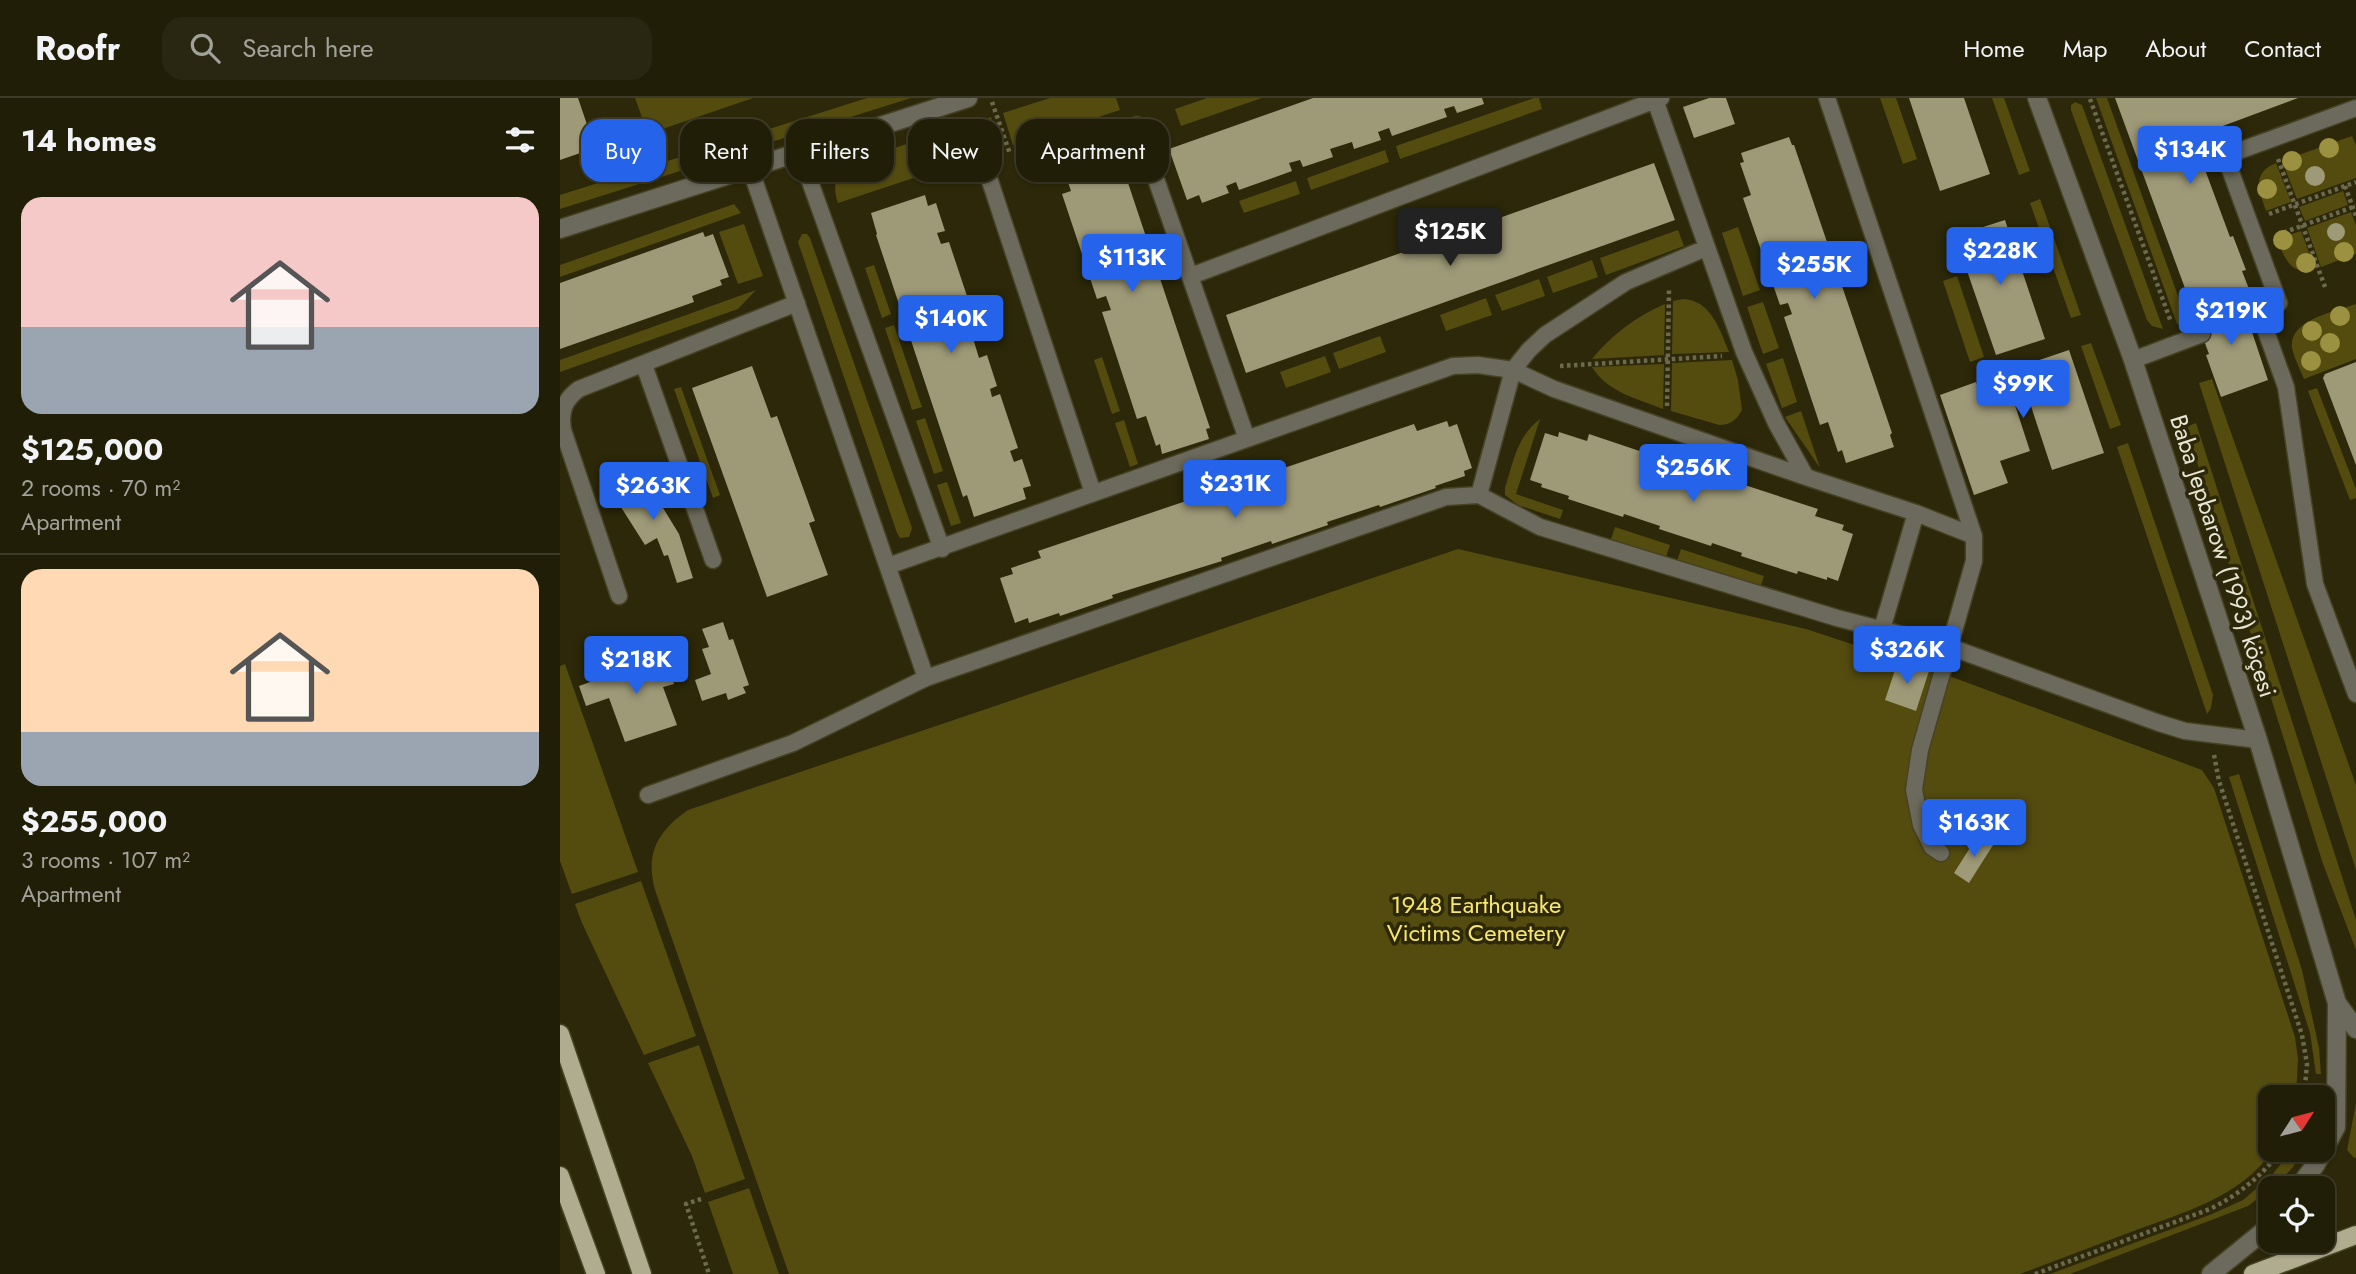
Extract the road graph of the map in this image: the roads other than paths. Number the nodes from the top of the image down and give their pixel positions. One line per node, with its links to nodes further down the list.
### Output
1 (968, 98): 6 (street)
2 (1827, 98): 27 (lane)
3 (2037, 98): 19 (street, Baba Jepbarow (1993) köçesi)
4 (1658, 99): 13 (lane); 14 (lane)
5 (2356, 107): 16 (lane)
6 (894, 121)
7 (704, 182): 12 (street)
8 (755, 182): 15 (lane)
9 (810, 182): 28 (lane)
10 (990, 182): 24 (lane)
11 (1157, 182): 14 (lane)
12 (560, 229)
13 (1706, 248): 21 (lane); 23 (lane)
14 (1191, 276): 22 (lane)
15 (797, 303): 20 (lane); 30 (lane)
16 (2279, 303)
17 (2259, 313): 35 (lane)
18 (2202, 334): 19 (lane)
19 (2133, 360): 36 (street, Baba Jepbarow (1993) köçesi)
20 (644, 365): 29 (lane); 31 (lane)
21 (1513, 370): 22 (lane); 23 (lane); 25 (lane)
22 (1247, 439): 24 (lane)
23 (1806, 477): 26 (lane)
24 (1093, 493): 28 (lane)
25 (1479, 495): 32 (lane); 34 (lane)
26 (1916, 513): 27 (lane); 32 (lane)
27 (1973, 536): 33 (lane)
28 (942, 548): 30 (lane)
29 (713, 560)
30 (888, 566): 34 (lane)
31 (619, 596)
32 (1882, 629): 33 (lane)
33 (1950, 647): 36 (lane); 38 (lane)
34 (926, 678): 37 (lane)
35 (2356, 694)
36 (2258, 740): 39 (street, Baba Jepbarow (1993) köçesi)
37 (648, 795)
38 (1941, 853)
39 (2337, 1003): 40 (street, Baba Jepbarow (1993) köçesi); 43 (street)
40 (2356, 1029)
41 (560, 1034): 47 (main road)
42 (560, 1176): 46 (main road)
43 (2307, 1176)
44 (2356, 1235): 49 (main road)
45 (2258, 1236): 48 (street)
46 (596, 1274)
47 (642, 1274)
48 (2211, 1274)
49 (2253, 1274)

